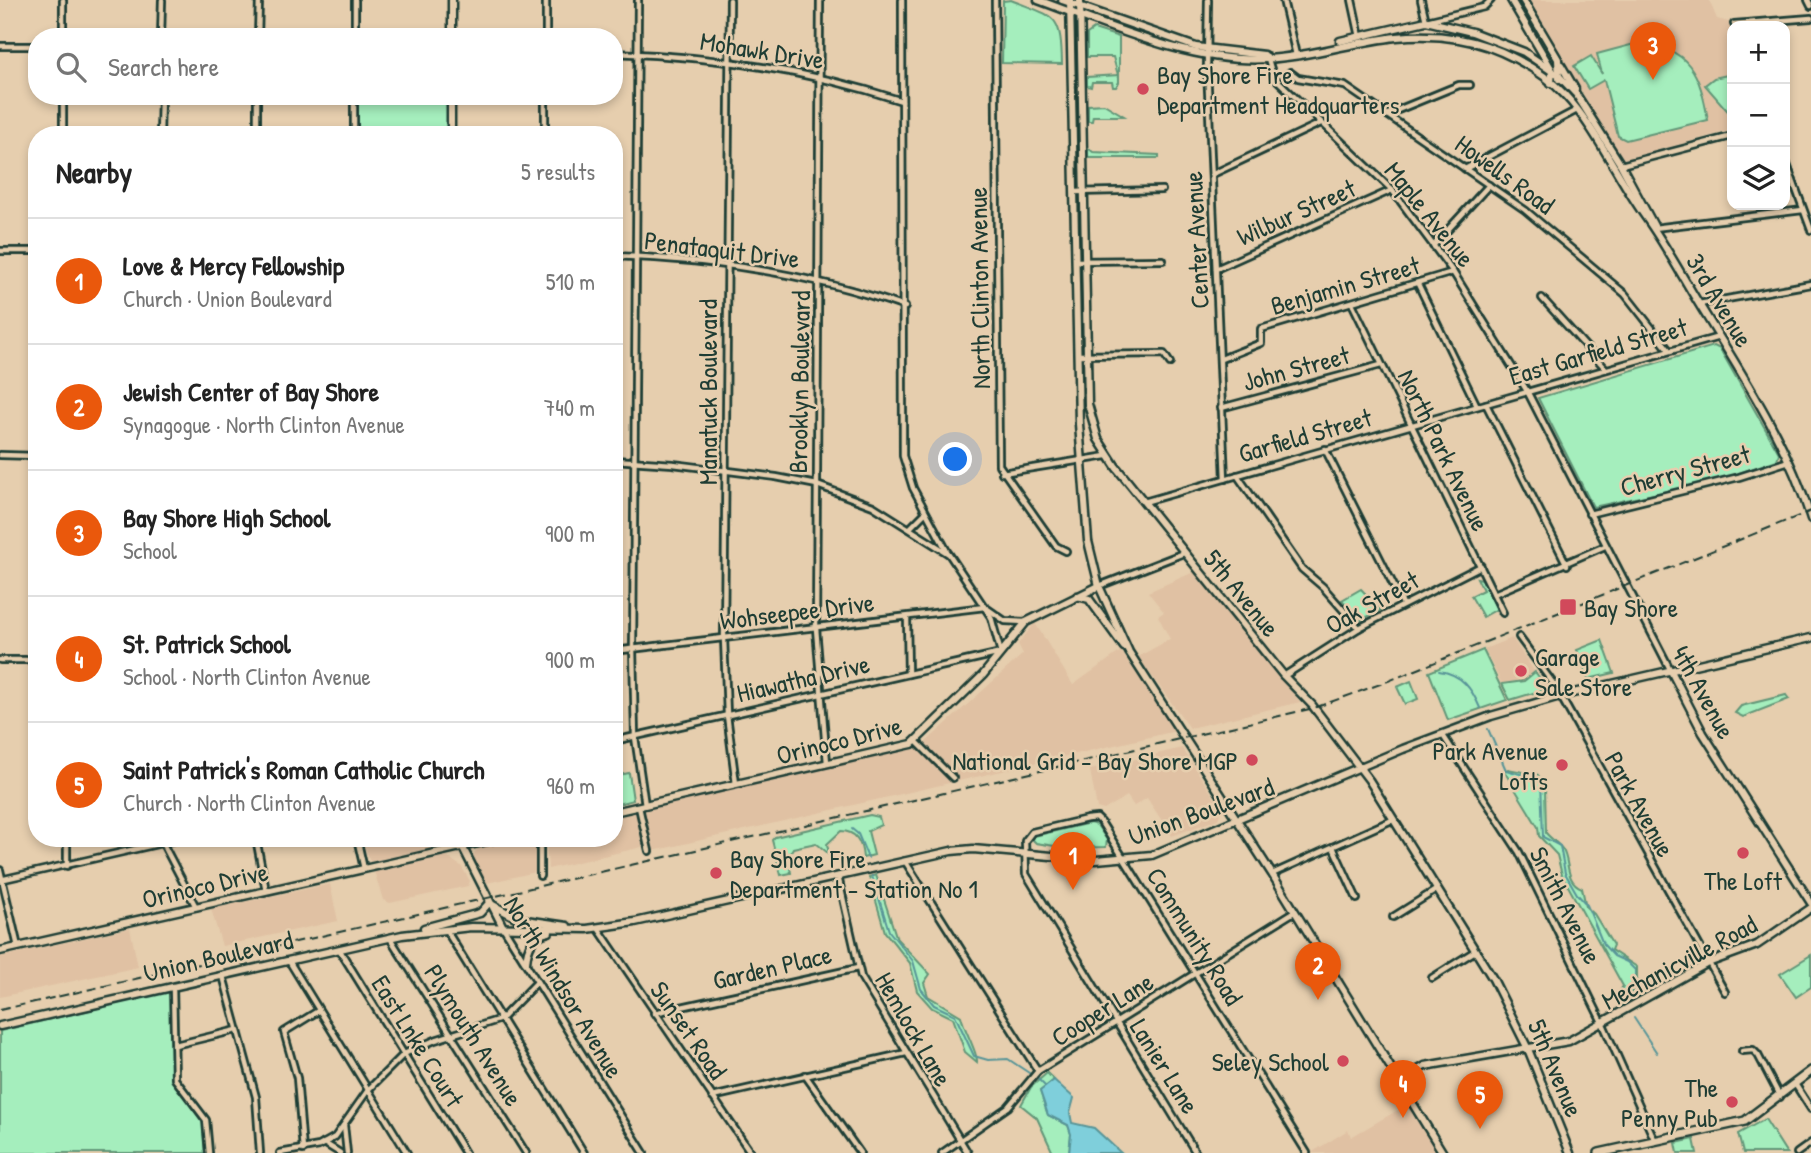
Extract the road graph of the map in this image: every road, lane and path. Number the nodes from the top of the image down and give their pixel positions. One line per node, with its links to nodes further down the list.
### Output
1 (63, 0): 31 (street)
2 (162, 0): 32 (street)
3 (258, 0): 33 (street)
4 (355, 0): 34 (street)
5 (452, 0): 35 (main road)
6 (546, 0): 36 (street)
7 (638, 0): 43 (street)
8 (730, 0): 46 (street, Manatuck Boulevard)
9 (820, 0): 51 (street, Brooklyn Boulevard)
10 (902, 0): 55 (street)
11 (995, 0): 124 (street, North Clinton Avenue)
12 (1038, 0): 24 (main road)
13 (1208, 0): 41 (street, Center Avenue)
14 (1283, 0): 44 (street)
15 (1352, 0): 38 (street)
16 (1421, 0): 27 (street)
17 (1491, 0): 27 (street)
18 (1511, 0): 30 (main road)
19 (1523, 0): 29 (main road)
20 (1808, 0): 23 (street)
21 (1067, 1): 22 (main road); 24 (main road, 5th Avenue)
22 (1080, 3): 25 (main road, 5th Avenue); 37 (main road)
23 (1811, 6)
24 (1069, 11): 25 (main road); 79 (main road, 5th Avenue)
25 (1080, 16): 37 (main road); 79 (main road, 5th Avenue)
26 (1811, 18): 28 (street)
27 (1426, 21): 38 (main road); 48 (main road)
28 (1782, 21)
29 (1536, 22): 30 (main road); 47 (main road)
30 (1527, 27): 48 (main road)
31 (63, 28)
32 (161, 28)
33 (258, 28)
34 (355, 28)
35 (452, 28)
36 (546, 28)
37 (1164, 39): 41 (main road)
38 (1361, 39): 44 (main road); 53 (main road, 3rd Avenue)
39 (0, 46): 40 (street)
40 (28, 46)
41 (1208, 52): 45 (main road); 75 (street, Center Avenue)
42 (623, 53): 43 (street, Mohawk Drive)
43 (637, 53): 46 (street, Mohawk Drive); 87 (street)
44 (1296, 53): 45 (main road)
45 (1267, 57): 64 (street, Maple Avenue)
46 (729, 62): 51 (street, Mohawk Drive); 91 (street, Manatuck Boulevard)
47 (1560, 63): 50 (main road); 54 (main road)
48 (1552, 70): 50 (main road); 53 (main road)
49 (1290, 72): 63 (street, Howells Road)
50 (1559, 76): 53 (main road); 54 (main road)
51 (820, 77): 55 (street, Mohawk Drive); 94 (street, Brooklyn Boulevard)
52 (1470, 85): 63 (street)
53 (1554, 85): 62 (main road, 3rd Avenue)
54 (1576, 94): 72 (main road)
55 (902, 101): 100 (street)
56 (63, 105): 65 (street)
57 (161, 105): 66 (street)
58 (257, 105): 67 (street)
59 (354, 105): 68 (street)
60 (451, 105): 69 (main road)
61 (545, 105): 70 (street)
62 (1577, 110): 73 (street); 81 (main road, 3rd Avenue)
63 (1387, 114): 73 (street, Howells Road)
64 (1321, 123): 75 (street); 78 (street, Maple Avenue)
65 (63, 126)
66 (160, 126)
67 (257, 126)
68 (354, 126)
69 (451, 126)
70 (545, 126)
71 (1727, 137): 72 (street)
72 (1621, 165): 81 (main road)
73 (1465, 169): 76 (street, Howells Road)
74 (1790, 173): 80 (street)
75 (1213, 174): 92 (street, Center Avenue)
76 (1489, 185): 83 (street); 103 (street, Howells Road)
77 (1162, 190): 79 (street)
78 (1392, 190): 83 (street, Maple Avenue); 92 (street, Wilbur Street)
79 (1078, 192): 88 (main road, 5th Avenue); 90 (main road, 5th Avenue)
80 (1803, 210): 81 (street); 82 (street)
81 (1654, 228): 99 (main road, 3rd Avenue)
82 (1811, 230)
83 (1433, 246): 93 (street, Maple Avenue)
84 (0, 251): 85 (street)
85 (28, 251)
86 (623, 256): 87 (street, Penataquit Drive)
87 (636, 257): 91 (street, Penataquit Drive); 120 (street)
88 (1084, 260): 89 (street); 90 (street); 105 (main road, 5th Avenue)
89 (1163, 260)
90 (1076, 261): 104 (main road, 5th Avenue)
91 (727, 265): 94 (street, Penataquit Drive); 123 (street, Manatuck Boulevard)
92 (1216, 269): 106 (street, Center Avenue)
93 (1453, 272): 95 (street, Benjamin Street); 102 (street, Maple Avenue)
94 (819, 282): 100 (street, Penataquit Drive); 127 (street, Brooklyn Boulevard)
95 (1418, 284): 98 (street, Benjamin Street); 112 (street)
96 (1811, 284): 99 (street)
97 (1542, 298): 109 (street)
98 (1352, 303): 106 (street, Benjamin Street); 108 (street, North Park Avenue)
99 (1699, 304): 101 (main road, 3rd Avenue)
100 (905, 307): 130 (street)
101 (1720, 337): 103 (street, East Garfield Street); 122 (main road, 3rd Avenue)
102 (1499, 344): 110 (street, 4th Avenue)
103 (1669, 349): 109 (street, East Garfield Street)
104 (1078, 355): 105 (street); 121 (main road, 5th Avenue)
105 (1087, 355): 107 (street); 118 (main road, 5th Avenue)
106 (1221, 359): 113 (street, Center Avenue)
107 (1170, 363)
108 (1381, 365): 113 (street, John Street); 114 (street, North Park Avenue)
109 (1606, 369): 110 (street, East Garfield Street)
110 (1527, 391): 111 (street, East Garfield Street); 131 (street, 4th Avenue)
111 (1486, 404): 112 (street, East Garfield Street); 138 (street)
112 (1478, 406): 114 (street, Garfield Street)
113 (1221, 408): 126 (street, Center Avenue)
114 (1409, 424): 115 (street, Garfield Street); 139 (street, North Park Avenue)
115 (1325, 449): 125 (street, Garfield Street); 143 (street)
116 (0, 455): 117 (street)
117 (28, 456)
118 (1107, 456): 121 (street); 129 (main road, 5th Avenue)
119 (623, 460): 120 (street)
120 (634, 460): 123 (street); 153 (street)
121 (1082, 460): 124 (street); 140 (main road, 5th Avenue)
122 (1789, 461): 128 (main road, 3rd Avenue); 131 (street, Cherry Street)
123 (725, 469): 127 (street); 151 (street, Manatuck Boulevard)
124 (1002, 473): 135 (street)
125 (1237, 475): 126 (street, Garfield Street); 149 (street)
126 (1225, 479): 129 (street, Garfield Street)
127 (817, 485): 133 (street); 148 (street, Brooklyn Boulevard)
128 (1807, 498): 132 (main road, 3rd Avenue)
129 (1144, 502): 136 (main road, 5th Avenue)
130 (925, 513): 133 (street); 137 (street)
131 (1589, 514): 134 (street, 4th Avenue)
132 (1811, 519)
133 (911, 527): 137 (street)
134 (1605, 547): 138 (street); 159 (street, 4th Avenue)
135 (1066, 551)
136 (1184, 553): 140 (street); 161 (main road, 5th Avenue)
137 (949, 554): 144 (street)
138 (1567, 565): 141 (street)
139 (1481, 566): 141 (street, North Park Avenue); 143 (street, Oak Street)
140 (1099, 586): 142 (main road, Orinoco Drive); 155 (main road)
141 (1494, 594): 145 (street, North Park Avenue)
142 (1075, 596): 147 (main road, Orinoco Drive); 155 (main road)
143 (1403, 604): 149 (street, Oak Street)
144 (985, 607): 146 (street, Wohseepee Drive); 147 (street); 156 (street)
145 (1503, 613)
146 (907, 617): 148 (street, Wohseepee Drive); 160 (street)
147 (1026, 622): 156 (main road, Orinoco Drive)
148 (816, 628): 151 (street, Wohseepee Drive); 162 (street, Brooklyn Boulevard)
149 (1359, 628): 161 (street, Oak Street)
150 (1519, 637): 163 (street, Park Avenue)
151 (724, 638): 153 (street, Wohseepee Drive); 164 (street, Manatuck Boulevard)
152 (1811, 638): 159 (main road, Union Boulevard)
153 (633, 649): 154 (street, Wohseepee Drive); 166 (street)
154 (623, 650)
155 (1129, 652): 176 (main road)
156 (1000, 653): 160 (street, Hiawatha Drive); 168 (main road, Orinoco Drive)
157 (0, 660): 158 (street)
158 (28, 660)
159 (1671, 671): 163 (main road, Union Boulevard); 201 (main road, 4th Avenue)
160 (908, 674): 162 (street, Hiawatha Drive)
161 (1284, 676): 170 (main road, 5th Avenue)
162 (819, 694): 164 (street, Hiawatha Drive); 169 (street, Brooklyn Boulevard)
163 (1560, 696): 165 (main road, Union Boulevard); 217 (street, Park Avenue)
164 (727, 715): 166 (street, Hiawatha Drive); 172 (street, Manatuck Boulevard)
165 (1442, 734): 170 (main road, Union Boulevard); 230 (street, Smith Avenue)
166 (635, 737): 167 (street, Hiawatha Drive); 173 (street)
167 (623, 739)
168 (916, 741): 169 (main road, Orinoco Drive); 171 (street)
169 (827, 763): 172 (main road, Orinoco Drive)
170 (1359, 768): 175 (main road, 5th Avenue); 176 (main road, Union Boulevard)
171 (953, 778)
172 (736, 784): 173 (main road, Orinoco Drive)
173 (642, 806): 174 (main road, Orinoco Drive); 186 (street)
174 (623, 810)
175 (1392, 820): 177 (street); 197 (main road, 5th Avenue)
176 (1238, 821): 188 (main road, Union Boulevard); 193 (main road)
177 (1333, 846): 193 (street); 199 (street)
178 (67, 847): 190 (street)
179 (138, 847): 190 (street)
180 (164, 847): 202 (street)
181 (258, 847): 198 (street)
182 (359, 847): 191 (street)
183 (464, 847): 185 (main road, Orinoco Drive)
184 (540, 847): 195 (street)
185 (460, 848): 191 (main road, Orinoco Drive); 200 (main road, North Windsor Avenue)
186 (649, 851)
187 (1024, 853): 188 (main road, Union Boulevard); 188 (street, Community Road); 189 (main road, Union Boulevard); 229 (street, Lanier Lane)
188 (1125, 859): 220 (street, Community Road)
189 (904, 860): 194 (main road, Union Boulevard); 239 (street)
190 (67, 866): 196 (street)
191 (364, 869): 198 (main road, Orinoco Drive)
192 (0, 870): 196 (street)
193 (1272, 874): 203 (main road)
194 (838, 875): 206 (main road, Union Boulevard); 219 (street, Hemlock Lane)
195 (540, 876)
196 (1, 880): 212 (street)
197 (1436, 890): 204 (street); 215 (main road, 5th Avenue)
198 (267, 891): 202 (main road, Orinoco Drive)
199 (1357, 899)
200 (489, 904): 205 (main road, North Windsor Avenue); 209 (main road); 210 (main road)
201 (1811, 906): 217 (main road, Mechanicville Road)
202 (196, 907): 212 (main road, Orinoco Drive)
203 (1294, 912): 220 (street, Cooper Lane); 242 (main road)
204 (1393, 917)
205 (503, 927): 207 (main road, Union Boulevard); 208 (main road, Union Boulevard); 218 (street, North Windsor Avenue)
206 (597, 928): 209 (main road, Union Boulevard); 227 (street, Sunset Road)
207 (446, 929): 210 (main road, Union Boulevard); 228 (street)
208 (572, 929): 209 (main road, Union Boulevard); 218 (main road)
209 (587, 929)
210 (402, 934): 211 (main road, Union Boulevard)
211 (390, 937): 213 (main road, Union Boulevard); 233 (street, Plymouth Avenue)
212 (18, 947): 214 (main road, Orinoco Drive)
213 (339, 948): 216 (main road, Union Boulevard); 238 (street, East Lnke Court)
214 (0, 951)
215 (1475, 951): 222 (street); 235 (main road, 5th Avenue)
216 (288, 960): 221 (main road, Union Boulevard); 226 (street)
217 (1708, 963): 225 (street, Park Avenue); 230 (main road, Mechanicville Road)
218 (526, 964): 223 (street, North Windsor Avenue)
219 (858, 968): 227 (street, Garden Place); 237 (street, Hemlock Lane)
220 (1196, 973): 229 (street, Cooper Lane); 270 (street, Community Road)
221 (223, 975): 224 (main road, Union Boulevard); 232 (street)
222 (1432, 978)
223 (537, 982): 228 (street); 264 (street, North Windsor Avenue)
224 (173, 986): 231 (main road, Union Boulevard); 234 (street)
225 (1725, 992)
226 (318, 1011): 244 (street); 254 (street)
227 (654, 1013): 245 (street, Sunset Road)
228 (501, 1019): 233 (street); 263 (street)
229 (1116, 1023): 239 (street, Cooper Lane); 269 (street, Lanier Lane)
230 (1603, 1024): 235 (main road, Mechanicville Road); 250 (street, Smith Avenue)
231 (0, 1026)
232 (237, 1030): 234 (street); 256 (street)
233 (452, 1035): 238 (street); 262 (street, Plymouth Avenue)
234 (175, 1045): 255 (street)
235 (1528, 1049): 242 (main road, Mechanicville Road); 272 (main road, 5th Avenue)
236 (1742, 1051): 246 (street)
237 (906, 1053): 241 (street); 249 (street, Hemlock Lane)
238 (404, 1054): 244 (street); 261 (street, East Lnke Court)
239 (1038, 1071): 249 (street, Cooper Lane)
240 (1811, 1071): 243 (main road)
241 (805, 1075): 245 (street); 266 (street)
242 (1399, 1081): 271 (main road)
243 (1795, 1084): 246 (main road); 247 (street)
244 (368, 1090): 248 (street); 260 (street)
245 (712, 1097): 265 (street, Sunset Road)
246 (1780, 1097): 250 (main road)
247 (1811, 1109)
248 (344, 1124): 251 (street); 259 (street)
249 (959, 1141): 267 (street, Cooper Lane); 268 (street, Hemlock Lane)
250 (1655, 1141): 253 (main road)
251 (324, 1143): 254 (street); 258 (street)
252 (1811, 1143): 274 (street)
253 (1626, 1150): 273 (main road)
254 (303, 1152): 257 (street)
255 (209, 1153)
256 (260, 1153)
257 (280, 1153)
258 (340, 1153)
259 (346, 1153)
260 (407, 1153)
261 (465, 1153)
262 (526, 1153)
263 (584, 1153)
264 (643, 1153)
265 (751, 1153)
266 (860, 1153)
267 (942, 1153)
268 (968, 1153)
269 (1196, 1153)
270 (1307, 1153)
271 (1443, 1153)
272 (1570, 1153)
273 (1599, 1153)
274 (1797, 1153)

